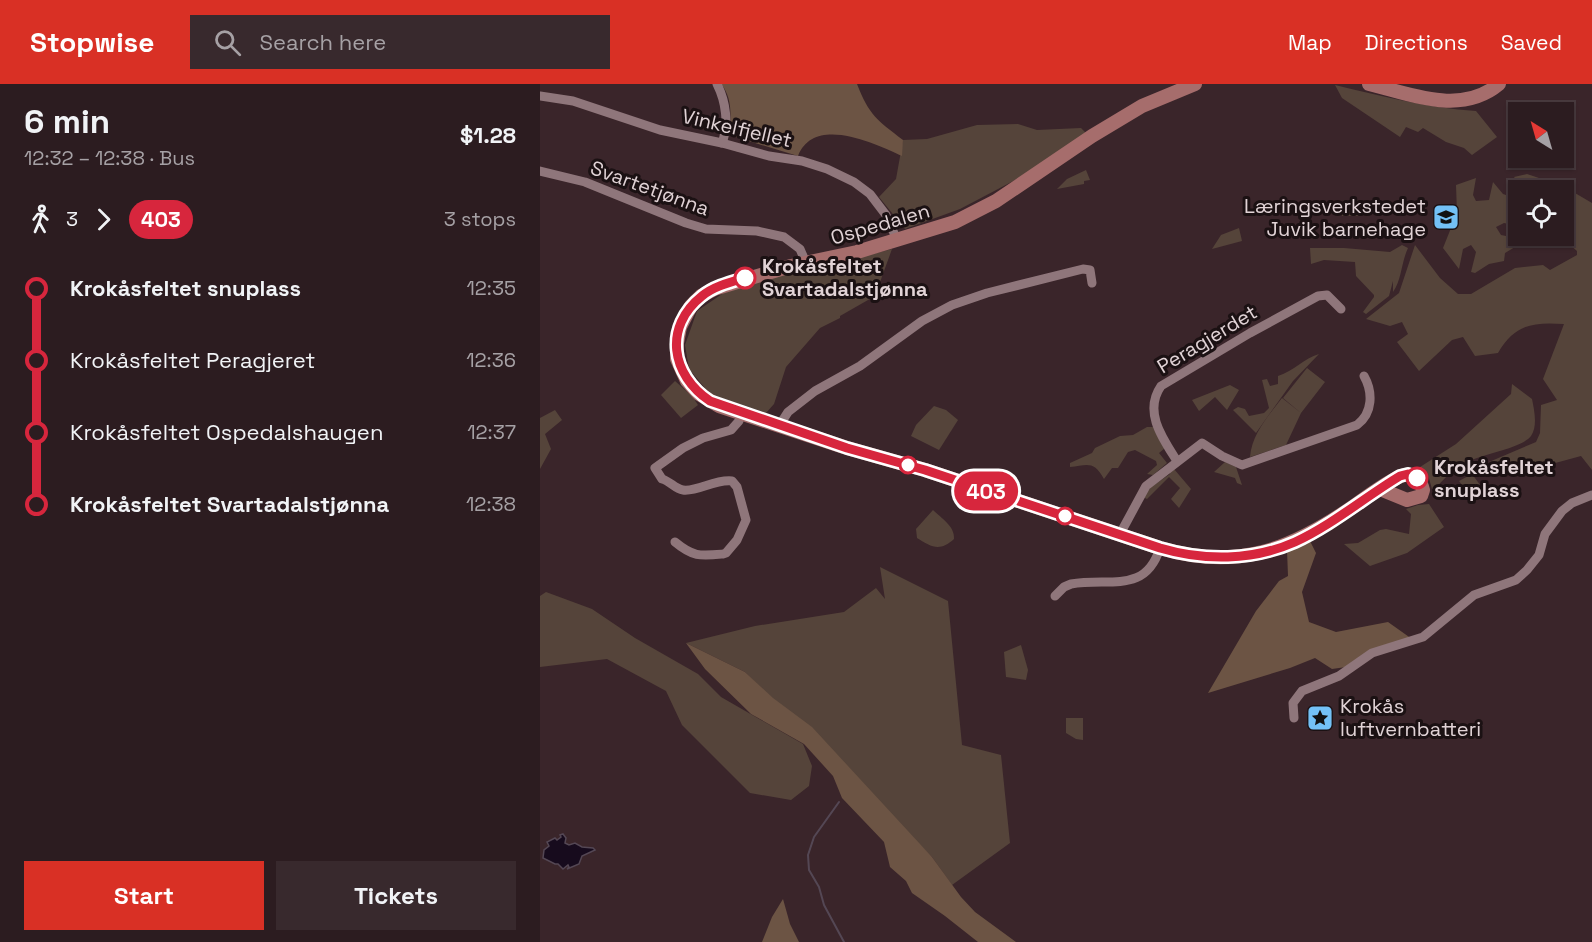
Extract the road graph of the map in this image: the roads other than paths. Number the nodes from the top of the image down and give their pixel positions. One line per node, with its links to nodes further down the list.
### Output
1 (717, 84): 6 (street)
2 (1195, 84): 8 (street, Ospedalen)
3 (1369, 84): 4 (street)
4 (1499, 84)
5 (540, 96): 6 (street, Vinkelfjellet)
6 (722, 143): 8 (street, Vinkelfjellet)
7 (540, 171): 9 (street, Svartetjønna)
8 (897, 240): 9 (street, Ospedalen)
9 (806, 263): 13 (street, Ospedalen)
10 (1092, 283): 14 (street)
11 (1341, 309): 15 (street, Peragjerdet)
12 (1364, 376): 15 (street)
13 (741, 413): 14 (street, Ospedalen); 19 (street)
14 (779, 426): 18 (street, Ospedalen)
15 (1177, 461): 18 (street)
16 (1380, 489): 20 (street, Ospedalen)
17 (1592, 495): 22 (street)
18 (1120, 534): 20 (street, Ospedalen)
19 (675, 542)
20 (1160, 548): 21 (street)
21 (1055, 596)
22 (1294, 718)

